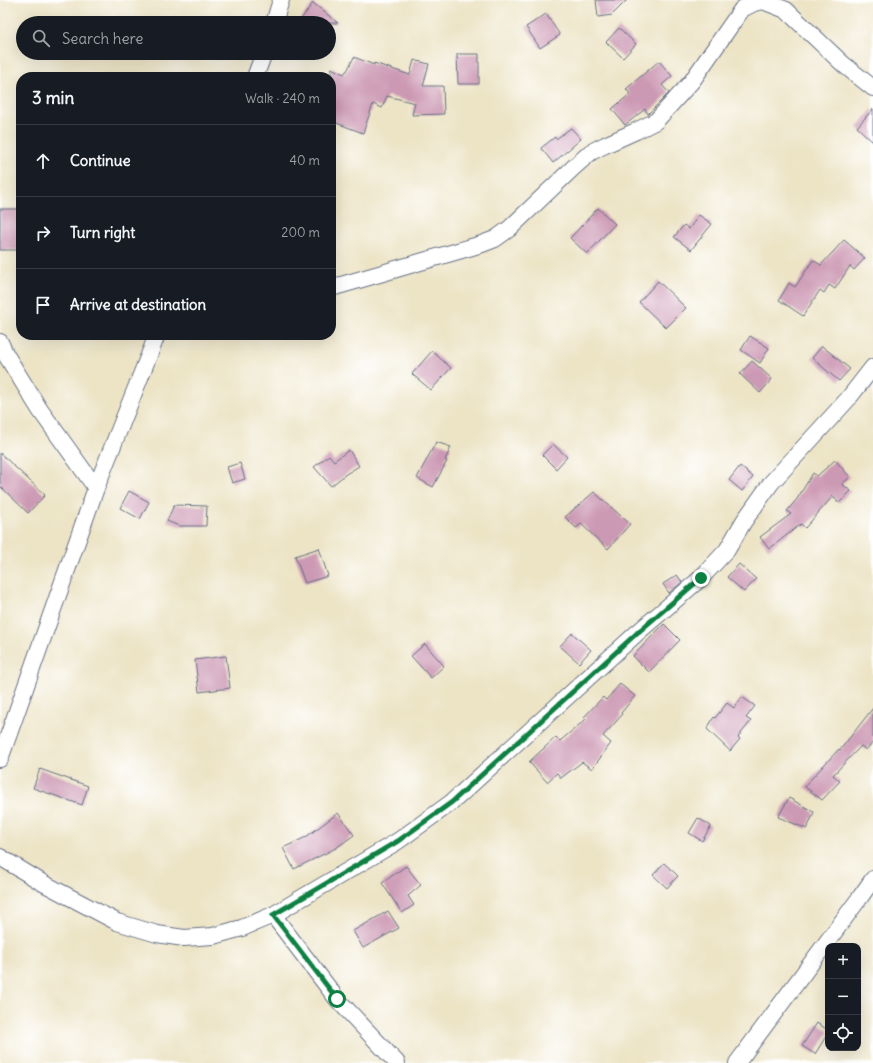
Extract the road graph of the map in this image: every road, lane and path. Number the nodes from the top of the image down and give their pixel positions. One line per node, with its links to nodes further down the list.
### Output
1 (281, 0): 2 (street)
2 (276, 16)
3 (261, 60): 4 (street)
4 (256, 72)
5 (873, 88): 6 (street)
6 (336, 287)
7 (155, 340): 10 (street)
8 (0, 342): 10 (street)
9 (873, 367): 14 (street)
10 (96, 488): 11 (street)
11 (0, 759)
12 (0, 857): 14 (street)
13 (873, 878): 16 (street)
14 (273, 915): 15 (street)
15 (397, 1063)
16 (737, 1063)

